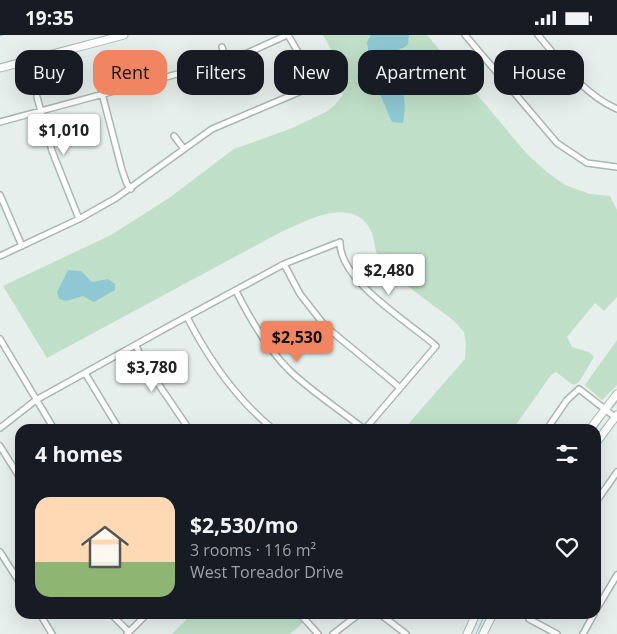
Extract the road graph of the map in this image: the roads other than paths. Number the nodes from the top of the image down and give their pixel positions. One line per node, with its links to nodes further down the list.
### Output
1 (124, 35): 8 (street)
2 (287, 35): 7 (street); 15 (street)
3 (465, 35): 16 (street)
4 (538, 35): 11 (street)
5 (222, 47): 6 (street)
6 (223, 50)
7 (250, 50)
8 (0, 68)
9 (102, 95): 12 (street); 17 (street)
10 (37, 97): 12 (street)
11 (617, 109)
12 (41, 111): 13 (street); 19 (street)
13 (0, 122)
14 (174, 136): 15 (street)
15 (184, 149): 17 (street)
16 (617, 167)
17 (131, 189): 19 (street)
18 (0, 195): 20 (street)
19 (79, 219): 20 (street)
20 (22, 246): 21 (street)
21 (0, 256)
22 (284, 264): 23 (street); 28 (street); 28 (street)
23 (236, 291): 24 (street); 37 (street)
24 (187, 317): 26 (street); 36 (street)
25 (0, 339): 30 (street)
26 (136, 346): 27 (street); 35 (street)
27 (85, 373): 30 (street); 34 (street)
28 (399, 387): 38 (street)
29 (617, 394): 31 (street)
30 (36, 400): 33 (street); 41 (street)
31 (606, 409): 32 (street); 39 (street); 40 (street)
32 (616, 416): 42 (street)
33 (51, 424)
34 (116, 424)
35 (186, 424)
36 (268, 424)
37 (359, 424)
38 (369, 424)
39 (551, 424)
40 (594, 424)
41 (0, 428)
42 (601, 436)
43 (0, 447): 44 (street)
44 (15, 470)
45 (617, 472): 46 (street)
46 (601, 495)
47 (0, 552): 48 (street)
48 (15, 575)
49 (617, 575): 50 (street)
50 (601, 602)
51 (43, 619): 62 (street)
52 (116, 619): 61 (street)
53 (143, 619): 61 (street)
54 (304, 619): 63 (street)
55 (352, 619): 64 (street)
56 (386, 619): 65 (street)
57 (474, 619): 66 (street)
58 (490, 619): 67 (street)
59 (533, 619): 68 (street)
60 (591, 619): 69 (street)
61 (128, 633)
62 (52, 634)
63 (318, 634)
64 (333, 634)
65 (406, 634)
66 (467, 634)
67 (483, 634)
68 (557, 634)
69 (582, 634)

